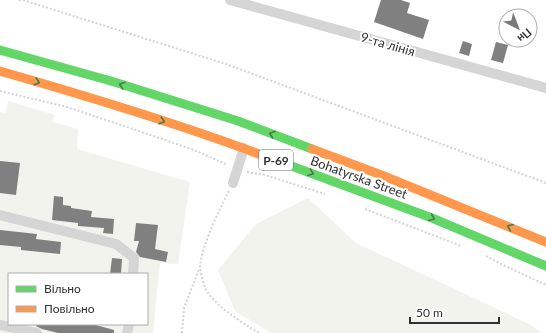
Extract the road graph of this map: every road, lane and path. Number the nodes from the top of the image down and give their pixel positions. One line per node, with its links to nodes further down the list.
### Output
1 (19, 0): 10 (path)
2 (230, 0): 5 (street, 9-та лінія)
3 (0, 50): 14 (main road, Bohatyrska Street / Р-69, one-way to 3)
4 (0, 71): 7 (main road, Bohatyrska Street / Р-69, one-way to 7)
5 (546, 88)
6 (0, 90): 8 (path)
7 (244, 148): 8 (street); 17 (main road, Bohatyrska Street / Р-69, one-way to 17)
8 (237, 171): 9 (street); 11 (path)
9 (233, 183): 18 (path)
10 (546, 183)
11 (328, 194)
12 (364, 208): 15 (path)
13 (0, 215): 19 (street)
14 (546, 242)
15 (466, 248)
16 (481, 254): 20 (path)
17 (546, 266)
18 (200, 268): 23 (path); 24 (path)
19 (133, 273)
20 (546, 285)
21 (0, 325): 22 (street)
22 (37, 333)
23 (182, 333)
24 (259, 333)

